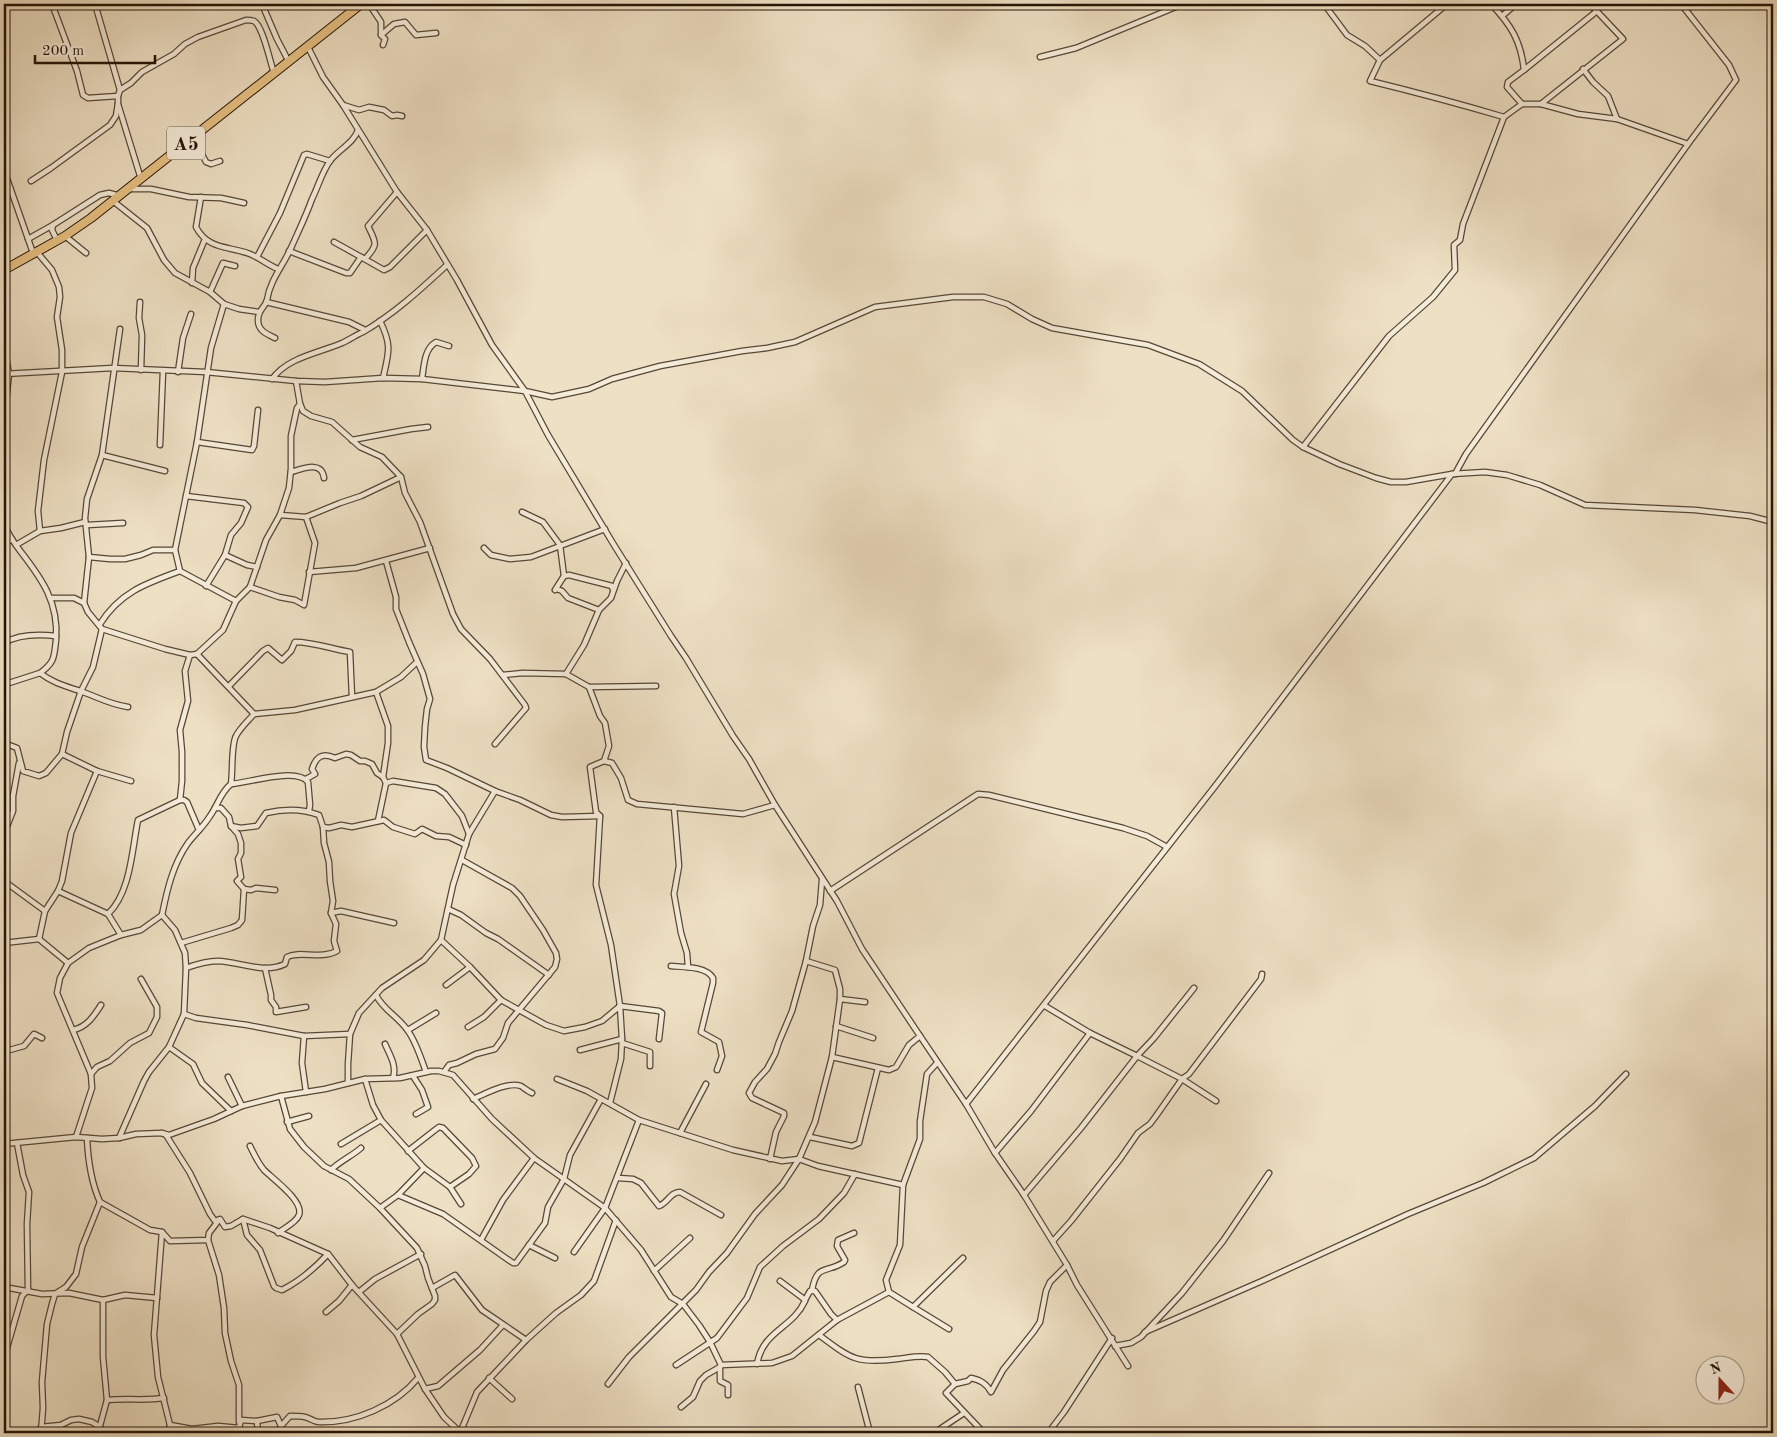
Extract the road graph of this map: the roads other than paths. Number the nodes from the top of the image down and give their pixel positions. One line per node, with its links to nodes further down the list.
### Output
1 (52, 4): 26 (street)
2 (95, 4): 25 (street)
3 (262, 4): 21 (street)
4 (369, 4): 16 (street)
5 (1183, 4): 19 (street)
6 (1324, 4): 20 (street)
7 (1447, 4): 20 (street)
8 (1491, 4): 14 (street)
9 (1516, 4): 14 (street)
10 (1590, 4): 13 (street)
11 (1681, 4): 36 (street)
12 (356, 5): 18 (highway, A5)
13 (1597, 11): 22 (street); 23 (street)
14 (1502, 16): 23 (street)
15 (436, 33): 16 (street)
16 (381, 35): 17 (street)
17 (383, 45)
18 (308, 47): 21 (highway, A5); 30 (street)
19 (1040, 57)
20 (1380, 60): 32 (street)
21 (289, 62): 24 (highway, A5)
22 (1584, 69): 29 (street); 33 (street)
23 (1524, 70): 28 (street)
24 (274, 73): 25 (street); 35 (highway, A5)
25 (120, 90): 26 (street)
26 (118, 96): 27 (street)
27 (118, 103): 40 (street); 41 (street)
28 (1522, 104): 29 (street); 32 (street)
29 (1541, 104): 33 (street)
30 (343, 105): 31 (street); 34 (street)
31 (402, 116)
32 (1504, 117): 97 (street)
33 (1617, 119): 36 (street)
34 (358, 130): 38 (street); 43 (street)
35 (193, 138): 37 (street); 40 (highway, A5)
36 (1688, 144): 101 (street)
37 (220, 161)
38 (330, 161): 55 (street); 58 (street)
39 (4, 170): 51 (street)
40 (141, 179): 42 (highway, A5)
41 (31, 181)
42 (130, 189): 44 (highway, A5); 45 (street)
43 (397, 192): 49 (street); 59 (street)
44 (120, 196): 46 (highway, A5); 48 (street)
45 (201, 197): 47 (street); 52 (street)
46 (113, 201): 50 (highway, A5); 64 (street)
47 (244, 203)
48 (53, 224): 51 (street); 53 (street)
49 (427, 230): 59 (street); 60 (street)
50 (65, 236): 53 (highway, A5); 57 (street)
51 (28, 239): 56 (street)
52 (205, 239): 58 (street); 64 (street)
53 (57, 240): 56 (highway, A5)
54 (334, 242): 59 (street)
55 (289, 251): 59 (street); 62 (street)
56 (34, 252): 63 (highway, A5); 80 (street)
57 (86, 253)
58 (257, 257): 62 (street)
59 (363, 258)
60 (447, 265): 71 (street); 88 (street)
61 (236, 266): 65 (street)
62 (278, 269): 67 (street)
63 (4, 270)
64 (192, 283): 65 (street)
65 (210, 292): 68 (street)
66 (140, 302): 78 (street)
67 (266, 302): 69 (street); 73 (street)
68 (224, 304): 69 (street); 82 (street)
69 (259, 312): 74 (street)
70 (191, 314): 81 (street)
71 (380, 320): 73 (street); 84 (street)
72 (120, 328): 77 (street)
73 (365, 330): 85 (street)
74 (275, 338)
75 (4, 346): 83 (street)
76 (449, 346): 86 (street)
77 (113, 368): 78 (street); 80 (street); 98 (street)
78 (141, 370): 79 (street)
79 (163, 371): 81 (street); 96 (street)
80 (62, 372): 83 (street); 114 (street)
81 (178, 372): 82 (street)
82 (206, 372): 85 (street); 95 (street)
83 (6, 374): 91 (street)
84 (383, 378): 86 (street); 87 (street)
85 (272, 379): 87 (street)
86 (422, 379): 88 (street)
87 (296, 381): 89 (street)
88 (525, 391): 97 (street); 113 (street)
89 (300, 404): 94 (street); 100 (street)
90 (258, 410): 95 (street)
91 (4, 415): 92 (street)
92 (4, 421)
93 (428, 427): 94 (street)
94 (352, 440): 102 (street)
95 (197, 442): 104 (street)
96 (160, 445)
97 (1303, 447): 101 (street)
98 (102, 455): 99 (street); 110 (street)
99 (165, 470)
100 (291, 472): 103 (street); 106 (street)
101 (1453, 474): 109 (street); 180 (street)
102 (401, 477): 107 (street); 119 (street)
103 (324, 478)
104 (186, 496): 121 (street); 122 (street)
105 (522, 512): 118 (street)
106 (280, 515): 107 (street); 126 (street)
107 (306, 517): 128 (street)
108 (4, 518): 112 (street)
109 (1773, 522)
110 (86, 523): 111 (street); 114 (street); 123 (street)
111 (123, 523)
112 (4, 524): 115 (street)
113 (605, 529): 118 (street); 125 (street)
114 (40, 531): 117 (street)
115 (12, 539): 116 (street); 117 (street)
116 (4, 544)
117 (16, 545): 133 (street)
118 (560, 545): 120 (street); 129 (street)
119 (430, 548): 124 (street); 145 (street)
120 (484, 548)
121 (175, 550): 123 (street); 127 (street)
122 (224, 556): 126 (street); 130 (street)
123 (89, 557): 135 (street)
124 (386, 561): 128 (street); 142 (street)
125 (626, 563): 132 (street); 168 (street)
126 (257, 567): 131 (street)
127 (180, 570): 130 (street); 137 (street)
128 (309, 572): 131 (street)
129 (564, 576): 132 (street); 136 (street)
130 (206, 586): 134 (street)
131 (250, 587): 134 (street)
132 (613, 590): 136 (street)
133 (51, 598): 135 (street); 138 (street)
134 (236, 601): 140 (street)
135 (84, 603): 137 (street)
136 (598, 610): 144 (street)
137 (101, 626): 141 (street); 150 (street)
138 (56, 636): 139 (street); 143 (street)
139 (4, 643)
140 (197, 654): 141 (street); 147 (street)
141 (190, 655): 167 (street)
142 (417, 662): 151 (street); 166 (street)
143 (40, 673): 146 (street); 150 (street)
144 (566, 674): 145 (street); 149 (street)
145 (503, 675): 156 (street)
146 (8, 684)
147 (228, 686): 152 (street); 154 (street)
148 (656, 686): 149 (street)
149 (589, 687): 159 (street)
150 (81, 691): 153 (street); 157 (street)
151 (376, 692): 152 (street); 161 (street)
152 (352, 697): 154 (street)
153 (128, 708)
154 (254, 714): 165 (street)
155 (4, 743): 158 (street)
156 (495, 744)
157 (62, 754): 158 (street); 160 (street)
158 (20, 760): 177 (street)
159 (604, 761): 169 (street); 172 (street)
160 (97, 771): 163 (street); 186 (street)
161 (382, 777): 162 (street); 164 (street)
162 (306, 779): 165 (street); 171 (street)
163 (131, 781)
164 (386, 783): 173 (street); 178 (street)
165 (231, 784): 170 (street)
166 (495, 791): 172 (street); 178 (street)
167 (180, 800): 176 (street); 191 (street)
168 (775, 805): 169 (street); 182 (street)
169 (674, 807): 203 (street)
170 (216, 808): 174 (street); 176 (street)
171 (309, 811): 174 (street); 175 (street)
172 (600, 816): 216 (street)
173 (378, 821): 175 (street); 179 (street)
174 (231, 826): 184 (street)
175 (323, 827): 190 (street)
176 (199, 830): 192 (street)
177 (4, 834)
178 (469, 834): 179 (street)
179 (466, 845): 181 (street)
180 (1167, 847): 187 (street); 217 (street)
181 (462, 860): 188 (street); 207 (street)
182 (822, 879): 187 (street); 199 (street)
183 (4, 882): 189 (street)
184 (244, 889): 185 (street); 197 (street)
185 (276, 890)
186 (58, 891): 189 (street); 191 (street)
187 (830, 891): 229 (street)
188 (448, 909): 196 (street); 207 (street)
189 (45, 911): 195 (street)
190 (330, 912): 193 (street); 205 (street)
191 (108, 914): 194 (street)
192 (162, 915): 194 (street); 197 (street)
193 (394, 923)
194 (121, 935): 200 (street)
195 (39, 939): 198 (street); 200 (street)
196 (441, 940): 202 (street); 211 (street)
197 (181, 943): 204 (street)
198 (4, 944)
199 (806, 961): 212 (street); 285 (street)
200 (68, 963): 224 (street)
201 (671, 966): 203 (street)
202 (470, 967): 209 (street); 213 (street)
203 (688, 967): 243 (street)
204 (186, 968): 205 (street); 221 (street)
205 (265, 968): 218 (street)
206 (1262, 974): 252 (street)
207 (549, 975): 219 (street)
208 (141, 979): 246 (street)
209 (446, 985)
210 (1194, 988): 239 (street)
211 (376, 994): 225 (street); 227 (street)
212 (840, 999): 214 (street); 222 (street)
213 (500, 1000): 219 (street); 223 (street)
214 (865, 1002)
215 (101, 1005): 224 (street)
216 (620, 1006): 219 (street); 232 (street); 233 (street)
217 (1045, 1006): 226 (street); 263 (street)
218 (306, 1007)
219 (519, 1011): 245 (street)
220 (436, 1013): 225 (street)
221 (184, 1014): 228 (street); 235 (street)
222 (836, 1026): 231 (street); 238 (street)
223 (468, 1027)
224 (73, 1030): 246 (street)
225 (408, 1030): 244 (street)
226 (1090, 1033): 239 (street); 283 (street)
227 (350, 1034): 228 (street); 254 (street)
228 (304, 1036): 256 (street)
229 (920, 1036): 240 (street); 242 (street)
230 (42, 1038): 236 (street)
231 (873, 1038)
232 (659, 1039)
233 (622, 1041): 237 (street); 241 (street); 262 (street)
234 (385, 1044): 250 (street)
235 (169, 1047): 265 (street); 276 (street)
236 (4, 1050)
237 (580, 1050)
238 (832, 1056): 242 (street); 274 (street)
239 (1137, 1056): 252 (street); 296 (street)
240 (937, 1063): 263 (street); 293 (street)
241 (650, 1066)
242 (878, 1068): 274 (street)
243 (717, 1070)
244 (426, 1072): 245 (street); 248 (street)
245 (444, 1072): 260 (street)
246 (91, 1074): 273 (street)
247 (1626, 1074): 338 (street)
248 (413, 1076): 250 (street); 266 (street)
249 (228, 1077): 264 (street)
250 (393, 1078): 253 (street)
251 (556, 1079): 259 (street)
252 (1182, 1079): 261 (street); 311 (street)
253 (365, 1080): 254 (street); 268 (street)
254 (348, 1083): 256 (street)
255 (706, 1084): 271 (street)
256 (306, 1092): 258 (street)
257 (532, 1092): 260 (street)
258 (280, 1096): 264 (street); 270 (street)
259 (600, 1099): 262 (street); 292 (street)
260 (473, 1100): 284 (street)
261 (1216, 1101)
262 (610, 1103): 269 (street)
263 (966, 1104): 283 (street)
264 (242, 1106): 265 (street)
265 (231, 1112): 272 (street)
266 (416, 1114)
267 (309, 1116): 270 (street)
268 (381, 1120): 279 (street); 282 (street)
269 (639, 1120): 271 (street); 291 (street)
270 (287, 1122): 288 (street)
271 (680, 1133): 285 (street)
272 (169, 1136): 276 (street); 302 (street)
273 (76, 1137): 275 (street); 277 (street)
274 (810, 1137): 286 (street)
275 (87, 1138): 276 (street); 297 (street)
276 (119, 1138)
277 (17, 1143): 278 (street); 324 (street)
278 (4, 1144)
279 (341, 1144)
280 (250, 1146): 306 (street)
281 (361, 1148): 288 (street)
282 (408, 1151): 287 (street); 294 (street)
283 (995, 1153): 296 (street)
284 (534, 1158): 292 (street); 310 (street)
285 (770, 1159): 286 (street)
286 (799, 1159): 290 (street); 332 (street)
287 (424, 1168): 294 (street); 295 (street)
288 (331, 1170): 299 (street)
289 (1269, 1173): 338 (street)
290 (855, 1174): 293 (street); 343 (street)
291 (618, 1178): 300 (street); 301 (street)
292 (564, 1179): 300 (street); 312 (street)
293 (903, 1185): 327 (street)
294 (450, 1187): 298 (street)
295 (398, 1195): 299 (street); 310 (street)
296 (1024, 1195): 311 (street)
297 (100, 1202): 305 (street); 328 (street)
298 (461, 1204)
299 (380, 1208): 315 (street)
300 (605, 1208): 304 (street); 313 (street)
301 (721, 1215)
302 (220, 1219): 303 (street); 309 (street)
303 (243, 1219): 306 (street); 314 (street)
304 (616, 1220): 319 (street); 342 (street)
305 (162, 1232): 309 (street); 329 (street)
306 (278, 1233): 314 (street)
307 (854, 1233): 325 (street)
308 (690, 1238): 319 (street)
309 (208, 1240): 366 (street)
310 (481, 1240): 312 (street)
311 (1053, 1241): 318 (street)
312 (529, 1245): 316 (street)
313 (574, 1252)
314 (328, 1254): 321 (street)
315 (420, 1254): 323 (street); 326 (street)
316 (555, 1258)
317 (963, 1258): 333 (street)
318 (1067, 1265): 341 (street); 353 (street)
319 (654, 1271): 332 (street)
320 (780, 1281): 331 (street)
321 (352, 1285): 326 (street); 334 (street)
322 (4, 1287): 324 (street)
323 (432, 1288): 336 (street); 339 (street)
324 (28, 1290): 328 (street); 345 (street)
325 (812, 1290): 331 (street); 335 (street)
326 (359, 1292): 339 (street)
327 (889, 1292): 333 (street); 335 (street)
328 (55, 1294): 330 (street); 364 (street)
329 (157, 1298): 330 (street); 357 (street)
330 (103, 1300): 359 (street)
331 (805, 1300): 346 (street)
332 (683, 1304): 343 (street); 352 (street)
333 (913, 1307): 337 (street)
334 (326, 1312)
335 (837, 1320): 340 (street)
336 (504, 1325): 342 (street); 355 (street)
337 (949, 1329)
338 (1145, 1332): 344 (street)
339 (397, 1334): 350 (street)
340 (819, 1335): 346 (street); 353 (street)
341 (1112, 1338): 344 (street); 375 (street)
342 (526, 1340): 351 (street)
343 (710, 1342): 347 (street); 348 (street)
344 (1115, 1346): 349 (street)
345 (4, 1358)
346 (757, 1364): 348 (street)
347 (676, 1365)
348 (720, 1366): 356 (street); 360 (street)
349 (1128, 1366)
350 (418, 1378): 355 (street); 362 (street)
351 (489, 1378): 358 (street); 371 (street)
352 (608, 1384)
353 (956, 1384): 361 (street)
354 (858, 1387): 372 (street)
355 (425, 1389): 371 (street)
356 (728, 1395)
357 (164, 1398): 359 (street); 363 (street)
358 (512, 1399)
359 (107, 1400): 365 (street)
360 (681, 1406)
361 (964, 1413): 373 (street); 374 (street)
362 (257, 1421): 366 (street); 370 (street)
363 (170, 1425): 366 (street); 369 (street)
364 (41, 1427): 365 (street); 367 (street)
365 (100, 1427): 368 (street)
366 (239, 1428)
367 (41, 1433)
368 (98, 1433)
369 (169, 1433)
370 (258, 1433)
371 (460, 1433)
372 (870, 1433)
373 (934, 1433)
374 (984, 1433)
375 (1048, 1433)

